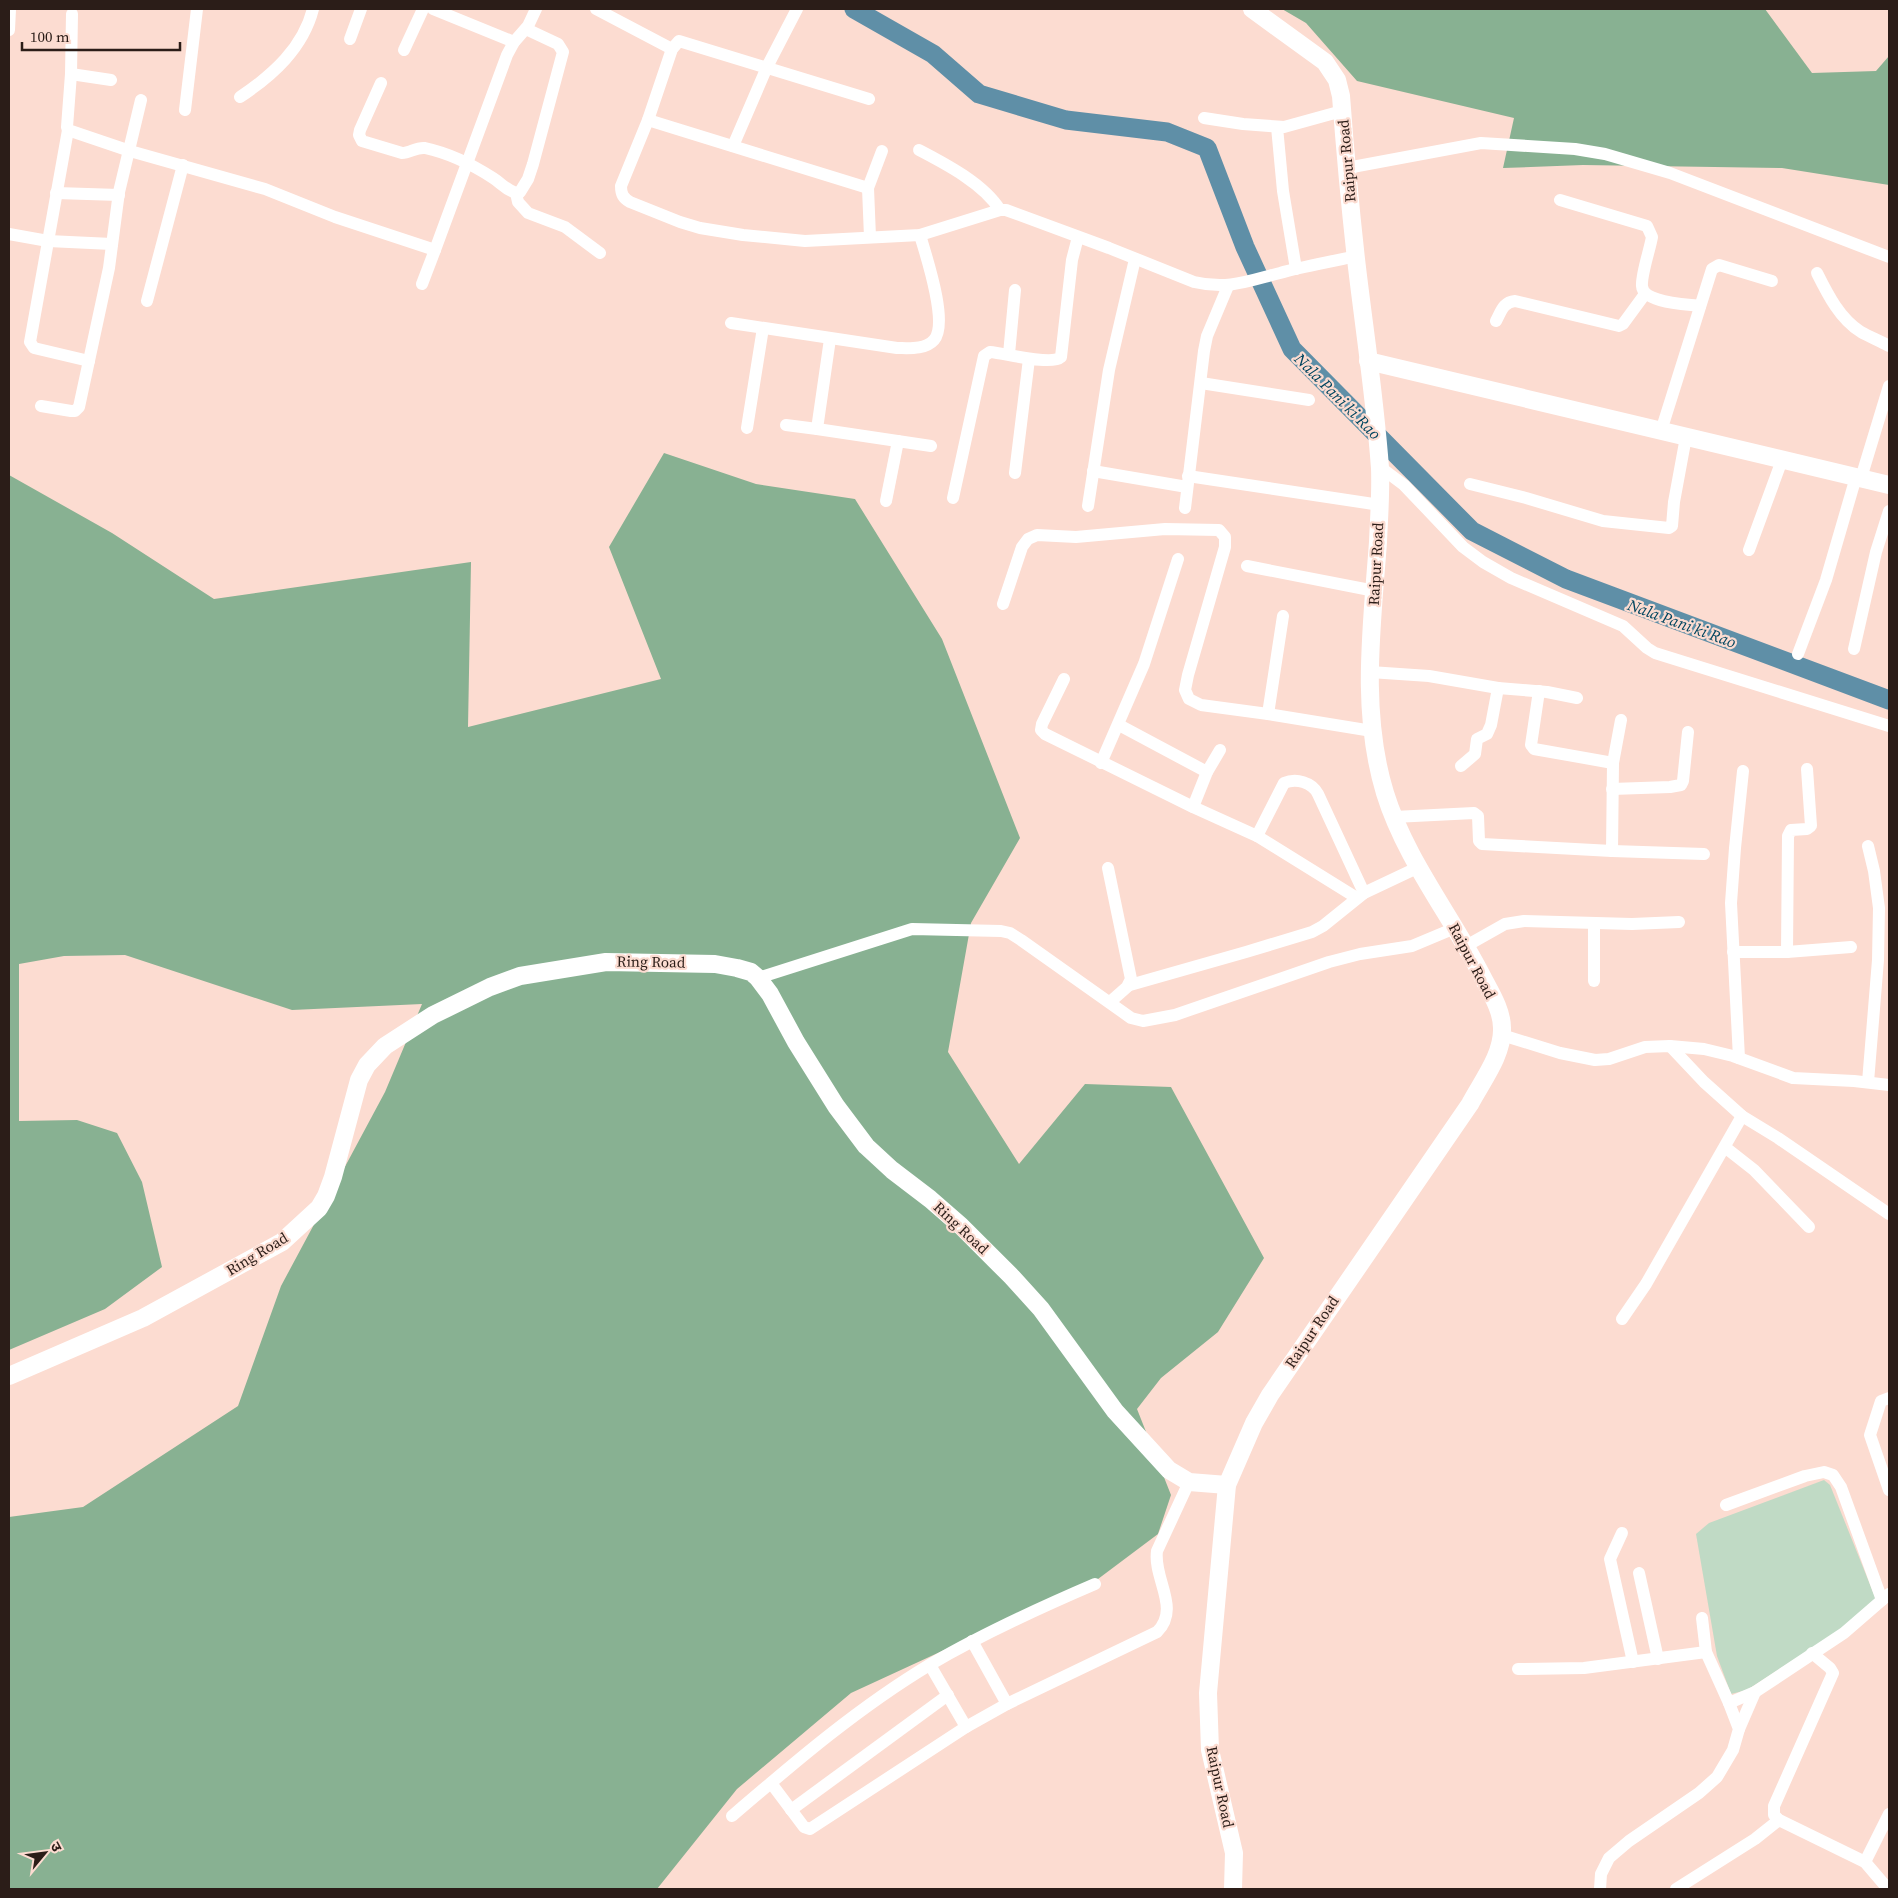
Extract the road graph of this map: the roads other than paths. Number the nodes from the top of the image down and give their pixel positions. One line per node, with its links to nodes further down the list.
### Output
1 (10, 9): 13 (street)
2 (197, 9): 25 (street)
3 (313, 9): 22 (street)
4 (361, 9): 14 (street)
5 (423, 9): 17 (street)
6 (433, 9): 15 (street)
7 (536, 9): 12 (street)
8 (598, 9): 16 (street)
9 (797, 9): 18 (street)
10 (1252, 9): 26 (street, Raipur Road)
11 (72, 14): 19 (street)
12 (526, 29): 15 (street); 40 (street)
13 (9, 30)
14 (350, 38)
15 (514, 42): 35 (street)
16 (672, 49): 18 (street); 28 (street)
17 (404, 50)
18 (767, 67): 23 (street); 31 (street)
19 (70, 74): 20 (street); 30 (street)
20 (111, 80)
21 (381, 83): 35 (street)
22 (240, 97)
23 (869, 99)
24 (141, 100): 33 (street)
25 (185, 110)
26 (1342, 111): 29 (street); 37 (street, Raipur Road)
27 (1204, 118): 29 (street)
28 (648, 120): 31 (street); 46 (street)
29 (1277, 127): 55 (street)
30 (68, 130): 33 (street); 39 (street)
31 (733, 146): 38 (street)
32 (918, 150): 43 (street)
33 (130, 151): 36 (street); 41 (street)
34 (882, 151): 38 (street)
35 (467, 164): 40 (street); 50 (street)
36 (183, 165): 50 (street); 62 (street)
37 (1347, 168): 52 (street, Raipur Road); 53 (street)
38 (868, 188): 46 (street)
39 (56, 193): 41 (street); 48 (street)
40 (516, 193): 51 (street)
41 (119, 195): 49 (street)
42 (1560, 200): 61 (street)
43 (1000, 210): 45 (street); 47 (street)
44 (9, 234): 48 (street)
45 (920, 235): 46 (street); 67 (street)
46 (870, 237)
47 (1078, 237): 54 (street); 70 (street)
48 (48, 241): 49 (street); 72 (street)
49 (112, 244): 72 (street)
50 (435, 250): 58 (street)
51 (600, 253)
52 (1356, 256): 55 (street); 71 (street, Raipur Road)
53 (1889, 257)
54 (1135, 258): 59 (street); 86 (street)
55 (1296, 269): 59 (street)
56 (1817, 274): 68 (street)
57 (1772, 281): 63 (street)
58 (422, 284)
59 (1228, 286): 73 (street)
60 (1015, 290): 69 (street)
61 (1645, 294): 63 (street); 64 (street)
62 (147, 301)
63 (1700, 306): 80 (street)
64 (1496, 321)
65 (731, 323): 66 (street)
66 (762, 328): 67 (street); 78 (street)
67 (830, 339): 79 (street)
68 (1889, 346)
69 (1009, 354): 70 (street); 92 (street)
70 (1029, 359): 87 (street)
71 (1368, 360): 80 (street); 85 (street, Raipur Road)
72 (89, 361): 76 (street)
73 (1201, 383): 75 (street); 89 (street)
74 (1889, 386): 88 (street)
75 (1309, 400)
76 (41, 406)
77 (786, 425): 79 (street)
78 (747, 428)
79 (817, 430): 82 (street)
80 (1661, 431): 81 (street)
81 (1686, 437): 84 (street); 90 (street)
82 (898, 441): 83 (street); 93 (street)
83 (931, 446)
84 (1782, 460): 88 (street); 99 (street)
85 (1379, 462): 94 (street, Raipur Road); 115 (street)
86 (1093, 471): 89 (street); 95 (street)
87 (1015, 473)
88 (1859, 477): 91 (street); 106 (street)
89 (1188, 481): 94 (street); 96 (street)
90 (1470, 484)
91 (1889, 485)
92 (953, 498)
93 (886, 501)
94 (1380, 505): 102 (street, Raipur Road)
95 (1088, 506)
96 (1185, 508)
97 (1889, 511): 98 (street)
98 (1885, 539): 105 (street)
99 (1749, 550)
100 (1178, 559): 114 (street)
101 (1247, 566): 102 (street)
102 (1374, 590): 107 (street, Raipur Road)
103 (1003, 604): 112 (street)
104 (1283, 616): 112 (street)
105 (1854, 649)
106 (1798, 654)
107 (1370, 672): 109 (street); 116 (street, Raipur Road)
108 (1064, 679): 119 (street)
109 (1498, 688): 110 (street); 121 (street)
110 (1539, 691): 111 (street); 120 (street)
111 (1577, 698)
112 (1268, 714): 116 (street)
113 (1621, 720): 120 (street)
114 (1119, 725): 119 (street); 124 (street)
115 (1889, 726)
116 (1372, 731): 127 (street, Raipur Road)
117 (1688, 732): 125 (street)
118 (1220, 750): 124 (street)
119 (1101, 763): 126 (street)
120 (1613, 763): 125 (street)
121 (1461, 766)
122 (1807, 769): 141 (street)
123 (1743, 771): 140 (street)
124 (1207, 772): 126 (street)
125 (1612, 789): 130 (street)
126 (1193, 807): 128 (street)
127 (1394, 817): 130 (street); 132 (street, Raipur Road)
128 (1257, 836): 134 (street); 134 (street)
129 (1868, 846): 149 (street)
130 (1612, 851): 131 (street)
131 (1704, 854)
132 (1419, 867): 134 (street); 137 (street, Raipur Road)
133 (1108, 868): 144 (street)
134 (1361, 895): 144 (street)
135 (1679, 922): 136 (street)
136 (1594, 923): 138 (street); 143 (street)
137 (1456, 928): 138 (street, Raipur Road); 145 (street)
138 (1466, 946): 146 (street, Raipur Road)
139 (1851, 947): 141 (street)
140 (1733, 952): 141 (street); 148 (street)
141 (1786, 952)
142 (758, 978): 145 (street); 156 (street, Ring Road); 158 (street, Ring Road)
143 (1594, 981)
144 (1130, 985): 145 (street)
145 (1110, 1002)
146 (1502, 1035): 147 (street); 159 (street, Raipur Road)
147 (1670, 1046): 148 (street); 151 (street)
148 (1739, 1058): 149 (street)
149 (1868, 1082): 150 (street)
150 (1889, 1085)
151 (1742, 1116): 152 (street); 153 (street)
152 (1726, 1148): 154 (street); 155 (street)
153 (1889, 1214)
154 (1809, 1227)
155 (1622, 1319)
156 (9, 1376)
157 (1889, 1398): 160 (street)
158 (1189, 1482): 159 (street, Ring Road); 176 (street)
159 (1227, 1484): 186 (street, Raipur Road)
160 (1889, 1490)
161 (1726, 1505): 165 (street)
162 (1622, 1533): 171 (street)
163 (1640, 1572): 170 (street)
164 (1095, 1584): 167 (street)
165 (1886, 1597): 169 (street)
166 (1702, 1618): 168 (street)
167 (972, 1641): 172 (street); 176 (street)
168 (1706, 1652): 170 (street); 177 (street)
169 (1812, 1653): 174 (street); 184 (street)
170 (1658, 1659): 171 (street)
171 (1633, 1662): 173 (street)
172 (930, 1665): 175 (street); 180 (street)
173 (1518, 1669)
174 (1755, 1692): 177 (street); 179 (street)
175 (948, 1694): 178 (street); 181 (street)
176 (1007, 1704): 178 (street)
177 (1729, 1704): 179 (street)
178 (966, 1727): 181 (street)
179 (1739, 1729): 187 (street)
180 (771, 1783): 181 (street); 183 (street)
181 (791, 1810)
182 (1889, 1814): 185 (street)
183 (732, 1816)
184 (1779, 1820): 185 (street); 188 (street)
185 (1865, 1862): 189 (street)
186 (1233, 1889)
187 (1600, 1889)
188 (1676, 1889)
189 (1888, 1889)

